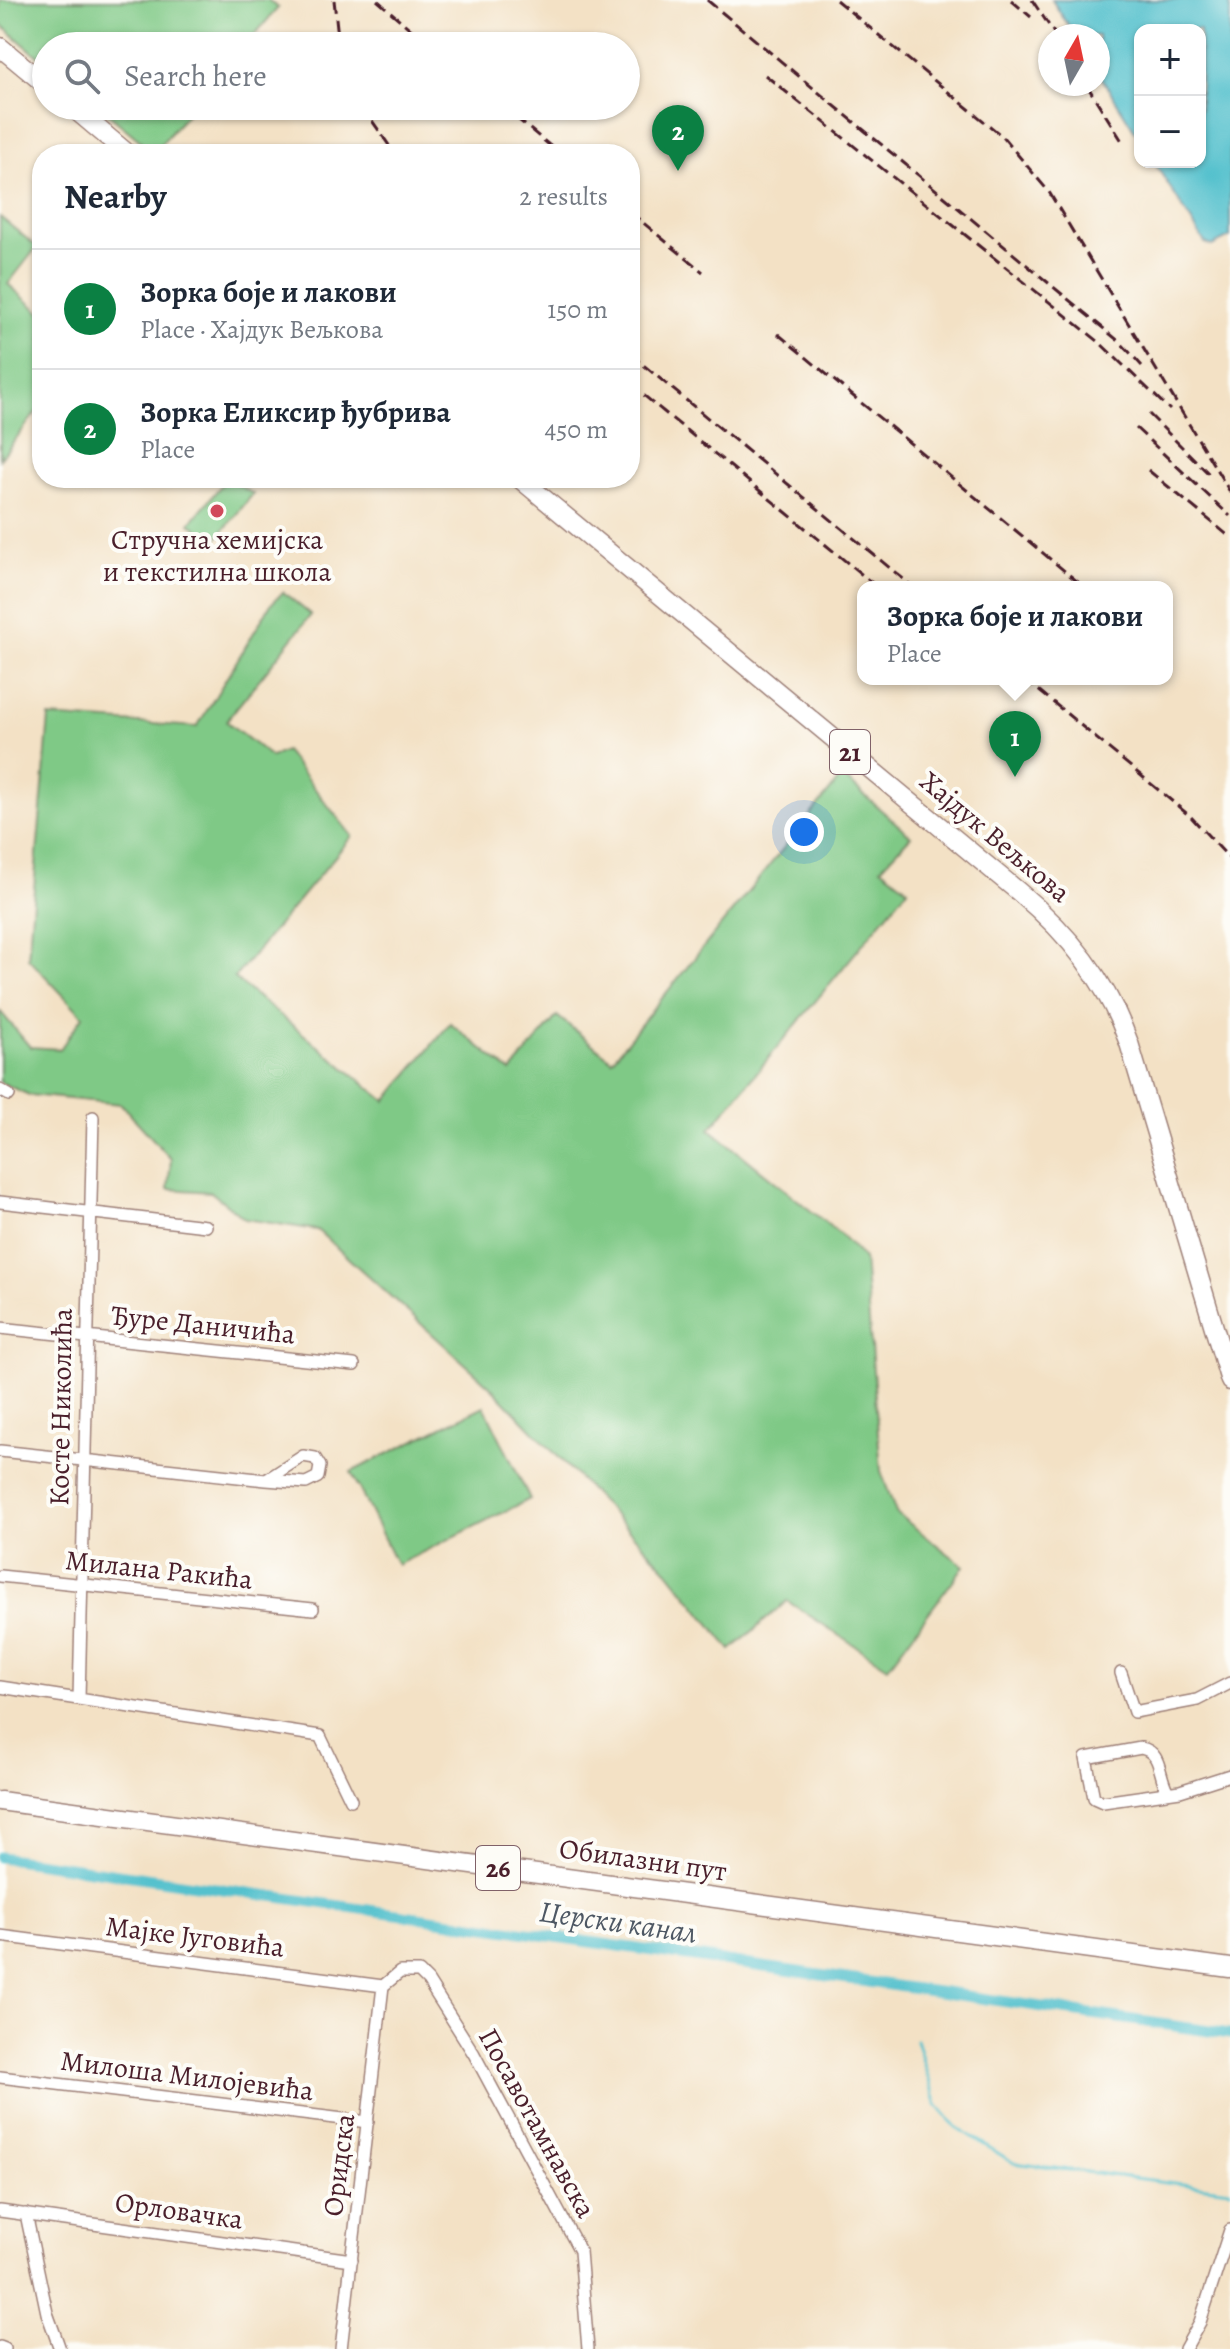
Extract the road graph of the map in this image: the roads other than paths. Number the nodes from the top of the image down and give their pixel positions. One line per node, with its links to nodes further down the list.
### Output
1 (0, 47): 2 (main road)
2 (32, 73)
3 (88, 120): 4 (main road)
4 (116, 144)
5 (531, 488): 13 (main road, Хајдук Вељкова / 21)
6 (93, 1117): 8 (street, Косте Николића)
7 (0, 1202): 8 (street)
8 (90, 1212): 9 (street); 11 (street, Косте Николића)
9 (206, 1226)
10 (0, 1328): 11 (street, Ђуре Даничића)
11 (86, 1337): 12 (street, Ђуре Даничића); 15 (street, Косте Николића)
12 (354, 1365)
13 (1230, 1381)
14 (0, 1451): 15 (street)
15 (84, 1460): 16 (street); 18 (street, Косте Николића)
16 (266, 1480)
17 (0, 1576): 18 (street, Милана Ракића)
18 (82, 1588): 19 (street, Милана Ракића); 23 (street, Косте Николића)
19 (313, 1609)
20 (1121, 1673): 21 (street)
21 (1230, 1683)
22 (0, 1687): 23 (street)
23 (79, 1699): 26 (street)
24 (1230, 1775): 25 (street)
25 (1167, 1790): 25 (street)
26 (351, 1800)
27 (0, 1801): 29 (main road, Обилазни пут / 26)
28 (0, 1936): 30 (street, Мајке Југовића)
29 (1230, 1968)
30 (383, 1986): 32 (street, Оридска); 39 (street, Посавотамнавска)
31 (0, 2077): 32 (street, Милоша Милојевића)
32 (368, 2122): 36 (street, Оридска)
33 (0, 2211): 34 (street, Орловачка)
34 (26, 2214): 36 (street, Орловачка); 37 (street)
35 (1230, 2230): 40 (street)
36 (352, 2260): 38 (street, Оридска)
37 (60, 2349)
38 (341, 2349)
39 (588, 2349)
40 (1185, 2349)

